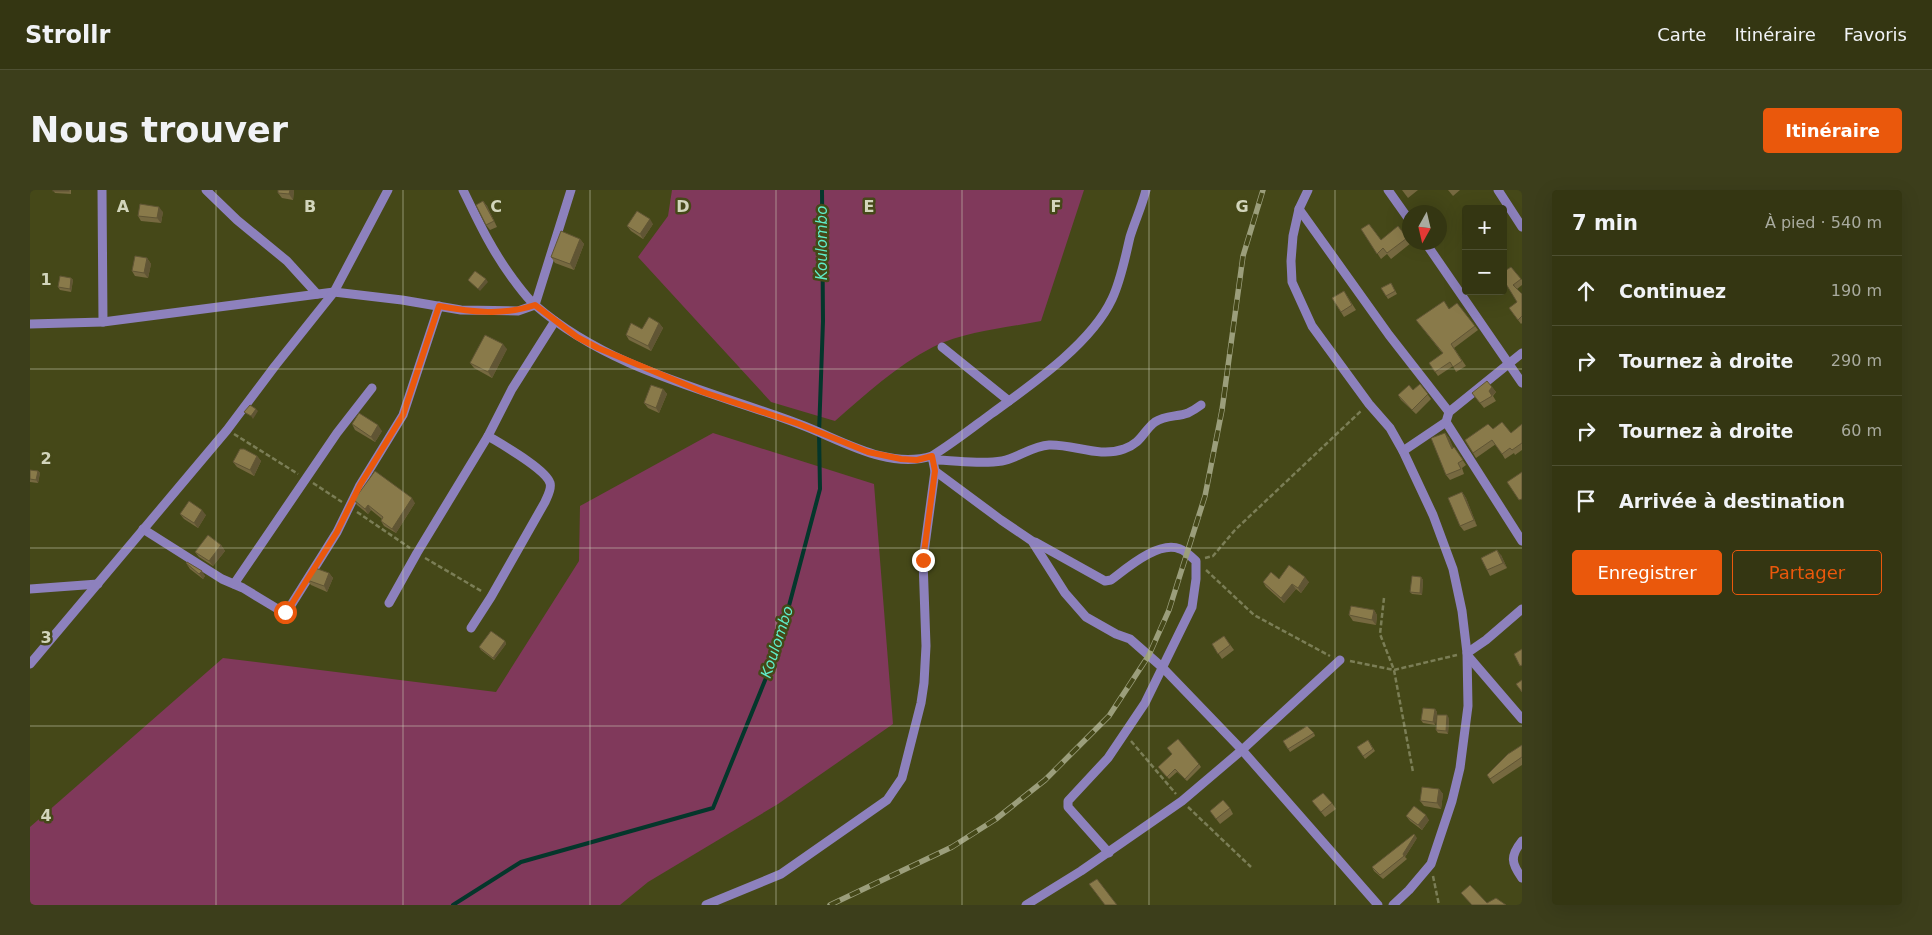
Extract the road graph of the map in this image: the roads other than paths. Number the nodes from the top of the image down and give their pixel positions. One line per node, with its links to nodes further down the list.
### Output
1 (102, 190): 18 (street)
2 (206, 190): 15 (street)
3 (388, 190): 14 (street)
4 (463, 190): 16 (street)
5 (571, 190): 16 (street)
6 (1146, 190): 26 (street)
7 (1308, 190): 10 (street)
8 (1388, 190): 11 (street)
9 (1498, 190): 12 (street)
10 (1299, 209): 28 (street); 31 (street)
11 (1402, 210)
12 (1522, 227)
13 (1430, 250): 23 (street)
14 (334, 292): 15 (street); 17 (street); 34 (street)
15 (317, 294): 18 (street)
16 (535, 305): 17 (street); 19 (street)
17 (439, 306): 38 (street)
18 (103, 322): 20 (street)
19 (555, 322): 30 (street); 32 (street)
20 (30, 324)
21 (942, 347): 26 (street)
22 (1522, 352): 23 (street)
23 (1508, 363): 24 (street); 28 (street)
24 (1522, 383)
25 (372, 388): 38 (street)
26 (1008, 401): 32 (street)
27 (1201, 405): 32 (street)
28 (1449, 412): 29 (street)
29 (1446, 422): 31 (street); 36 (street)
30 (488, 436): 40 (street); 42 (street)
31 (1403, 451): 43 (street)
32 (933, 458): 33 (street)
33 (935, 471): 35 (street); 52 (street)
34 (143, 529): 37 (street); 38 (street)
35 (1032, 541): 46 (street); 46 (street)
36 (1522, 541)
37 (98, 584): 39 (street); 45 (street)
38 (234, 584)
39 (30, 589)
40 (389, 603)
41 (1522, 609): 43 (street)
42 (471, 628)
43 (1468, 654): 47 (street); 55 (street)
44 (1340, 660): 48 (street)
45 (30, 664)
46 (1163, 668): 48 (street); 50 (street)
47 (1522, 719)
48 (1242, 750): 50 (street); 54 (street)
49 (1522, 841): 51 (street)
50 (1109, 853): 53 (street)
51 (1522, 878)
52 (706, 905)
53 (1026, 905)
54 (1378, 905)
55 (1392, 905)

